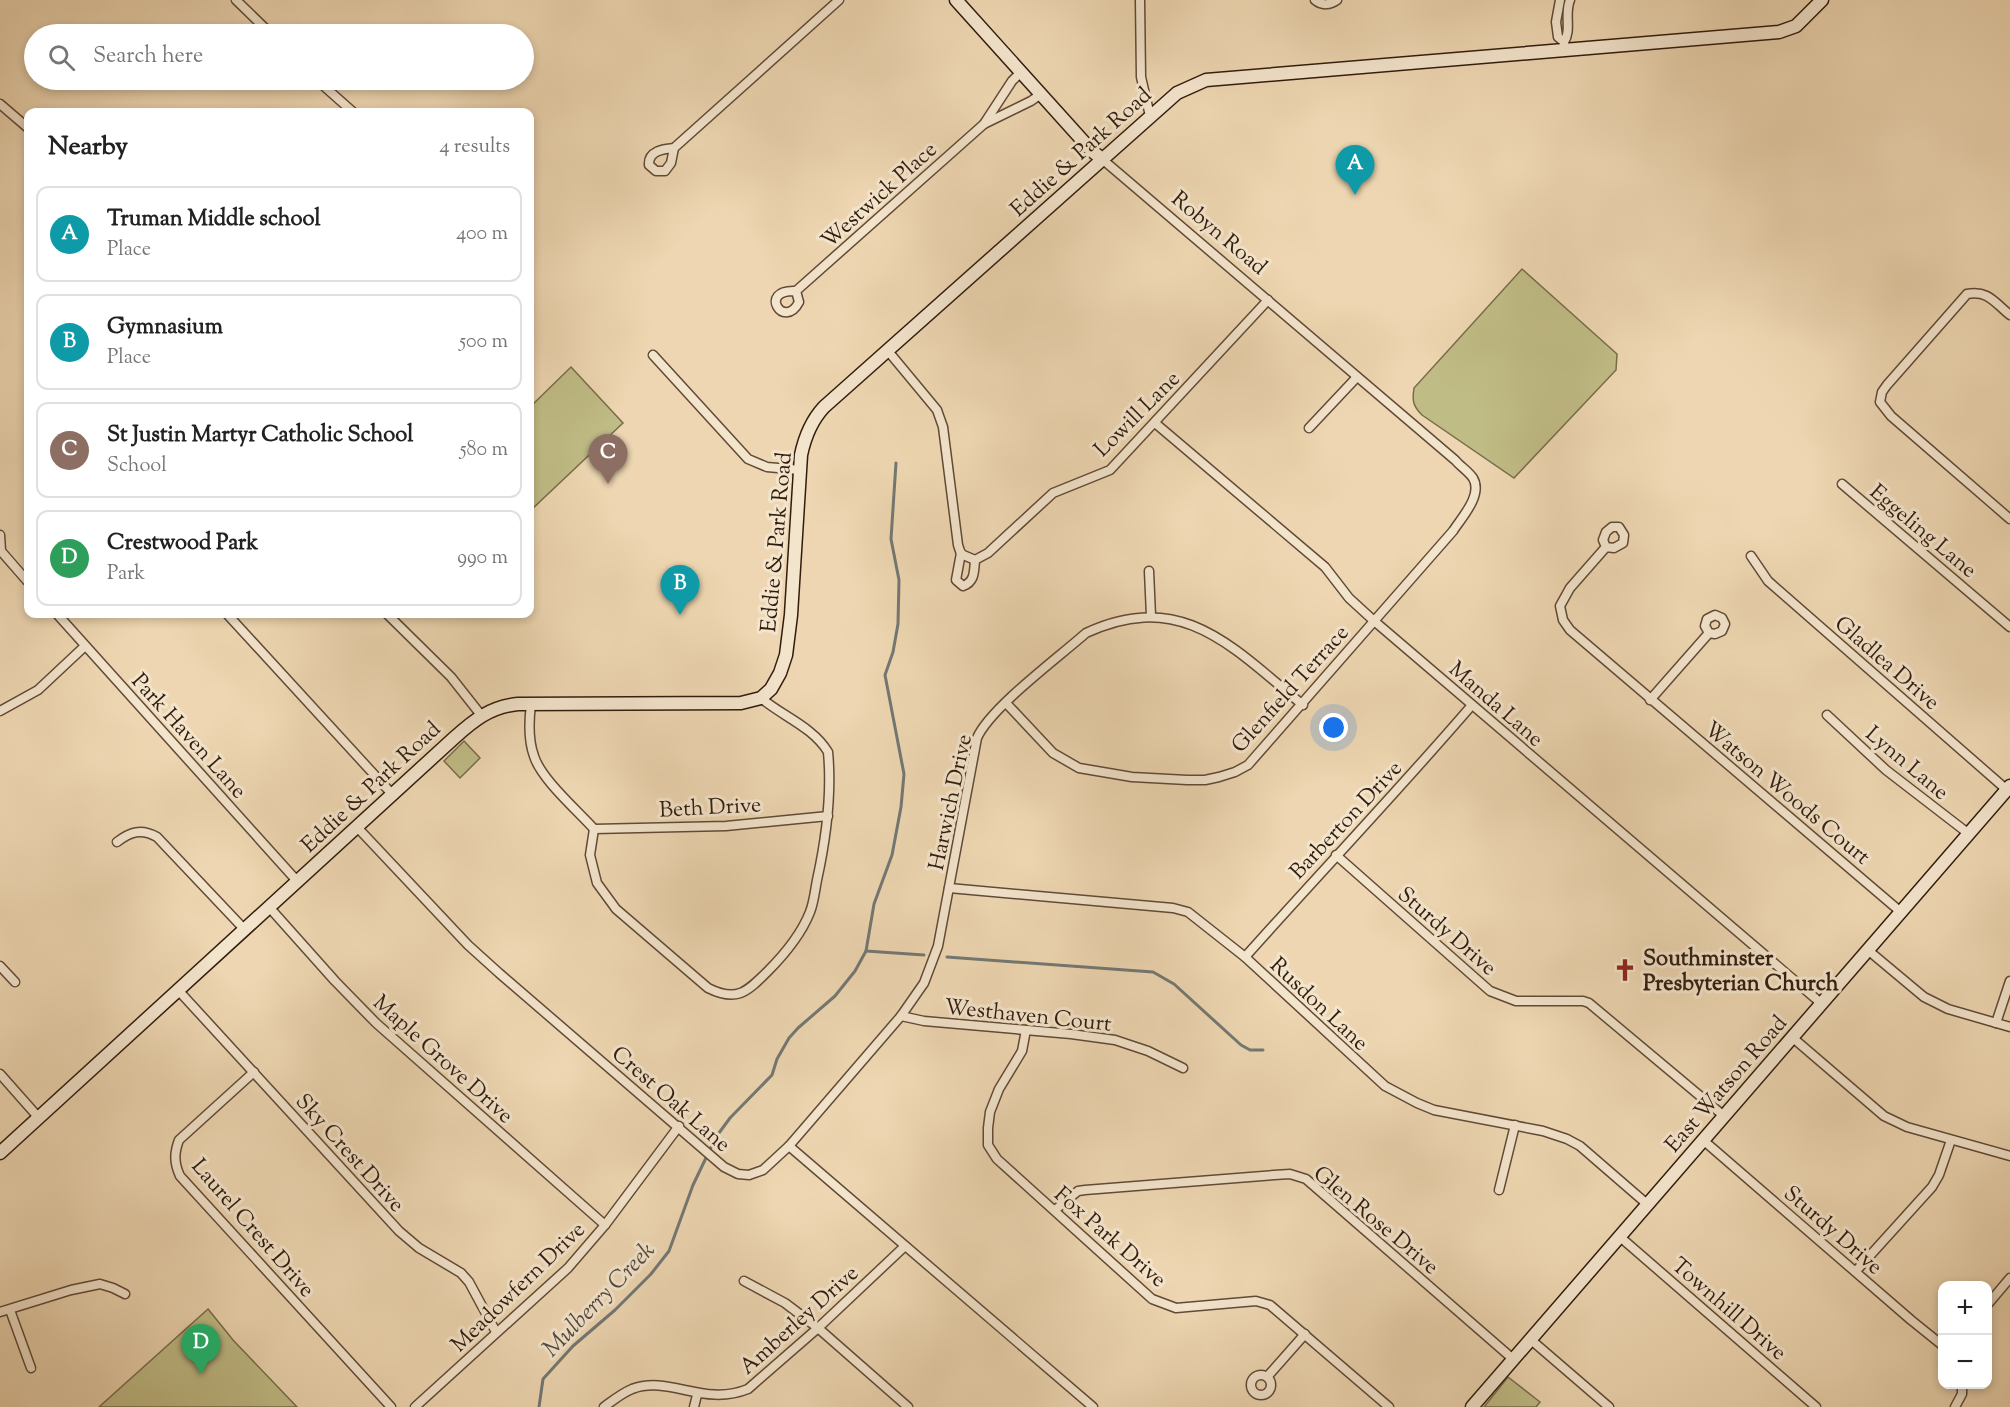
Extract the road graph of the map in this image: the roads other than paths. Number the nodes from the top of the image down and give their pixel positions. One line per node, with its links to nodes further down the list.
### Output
1 (236, 0): 10 (street)
2 (839, 0): 20 (street)
3 (956, 0): 12 (street, Robyn Road)
4 (1140, 0): 17 (street)
5 (1315, 0): 6 (street)
6 (1337, 0)
7 (1560, 0): 11 (street)
8 (1570, 0): 11 (street)
9 (1822, 0): 11 (street, Eddie & Park Road)
10 (261, 24)
11 (1564, 46): 17 (street, Eddie & Park Road)
12 (1021, 72): 14 (street, Robyn Road); 18 (street, Westwick Place)
13 (328, 90): 16 (street)
14 (1041, 94): 18 (street, Westwick Place); 21 (street, Robyn Road)
15 (0, 104): 19 (street)
16 (348, 108)
17 (1150, 116): 21 (street, Eddie & Park Road)
18 (984, 124): 22 (street, Westwick Place)
19 (24, 125)
20 (674, 148)
21 (1102, 159): 23 (street, Robyn Road); 25 (street, Eddie & Park Road)
22 (796, 291)
23 (1268, 300): 27 (street, Robyn Road); 28 (street, Lowill Lane)
24 (2010, 315): 33 (street)
25 (888, 351): 30 (street, Eddie & Park Road); 37 (street)
26 (653, 355): 30 (street)
27 (1357, 377): 29 (street); 31 (street, Robyn Road)
28 (1155, 423): 39 (street, Lowill Lane); 46 (street, Manda Lane)
29 (1310, 428)
30 (800, 470): 50 (street, Eddie & Park Road)
31 (1474, 479): 46 (street, Glenfield Terrace)
32 (1842, 484): 47 (street, Eggeling Lane)
33 (2010, 519)
34 (0, 535): 36 (street)
35 (1606, 547): 51 (street, Watson Woods Court)
36 (1, 551): 41 (street)
37 (961, 553): 39 (street); 39 (street)
38 (1751, 556): 59 (street, Gladlea Drive)
39 (975, 560)
40 (1149, 572): 42 (street)
41 (24, 577)
42 (1151, 616): 52 (street, Harwich Drive); 54 (street, Harwich Drive)
43 (61, 618): 49 (street, Park Haven Lane)
44 (231, 618): 60 (street)
45 (391, 618): 57 (street)
46 (1373, 620): 54 (street, Glenfield Terrace); 55 (street, Manda Lane)
47 (2010, 627)
48 (1709, 633): 51 (street)
49 (86, 646): 56 (street); 67 (street, Park Haven Lane)
50 (761, 698): 53 (street, Eddie & Park Road); 61 (street)
51 (1650, 700): 70 (street, Watson Woods Court)
52 (1006, 703): 54 (street, Glenfield Terrace); 68 (street, Harwich Drive)
53 (531, 704): 57 (street, Eddie & Park Road); 63 (street)
54 (1303, 705)
55 (1472, 705): 66 (street, Barberton Drive); 78 (street, Manda Lane)
56 (0, 711)
57 (480, 715): 60 (street, Eddie & Park Road)
58 (1827, 715): 64 (street, Lynn Lane)
59 (2009, 788): 64 (street, East Watson Road)
60 (392, 794): 62 (street, Eddie & Park Road)
61 (828, 816): 63 (street, Beth Drive); 63 (street)
62 (356, 826): 67 (street, Eddie & Park Road); 90 (street, Crest Oak Lane)
63 (594, 829)
64 (1969, 834): 70 (street, East Watson Road)
65 (117, 842): 71 (street)
66 (1336, 855): 73 (street, Barberton Drive); 87 (street, Sturdy Drive)
67 (297, 881): 69 (street, Eddie & Park Road)
68 (950, 888): 73 (street, Rusdon Lane); 79 (street, Harwich Drive)
69 (269, 907): 71 (street, Eddie & Park Road); 99 (street, Maple Grove Drive)
70 (1902, 913): 72 (street, East Watson Road)
71 (245, 930): 77 (street, Eddie & Park Road)
72 (1869, 951): 78 (street, East Watson Road); 80 (street)
73 (1245, 957): 89 (street, Rusdon Lane)
74 (0, 966): 76 (street)
75 (2010, 981): 80 (street)
76 (15, 982)
77 (178, 990): 85 (street, Sky Crest Drive); 88 (street, Eddie & Park Road)
78 (1822, 1004): 83 (street, East Watson Road)
79 (901, 1016): 82 (street, Westhaven Court); 93 (street, Harwich Drive)
80 (1996, 1023): 81 (street)
81 (2010, 1027)
82 (1026, 1030): 84 (street, Westhaven Court); 98 (street, Fox Park Drive)
83 (1793, 1038): 87 (street, East Watson Road); 92 (street)
84 (1183, 1068)
85 (254, 1072): 110 (street, Sky Crest Drive); 119 (street, Laurel Crest Drive)
86 (0, 1074): 88 (street)
87 (1724, 1116): 91 (street, East Watson Road)
88 (39, 1118): 94 (street, Eddie & Park Road)
89 (1515, 1125): 96 (street); 97 (street, Rusdon Lane)
90 (679, 1126): 93 (street, Crest Oak Lane); 99 (street, Meadowfern Drive)
91 (1703, 1140): 97 (street, East Watson Road); 102 (street, Sturdy Drive)
92 (1951, 1140): 95 (street); 102 (street)
93 (789, 1146): 101 (street)
94 (0, 1153)
95 (2010, 1156)
96 (1499, 1190)
97 (1647, 1204): 100 (street, East Watson Road)
98 (1055, 1210): 111 (street, Fox Park Drive); 114 (street, Glen Rose Drive)
99 (605, 1225): 110 (street, Meadowfern Drive)
100 (1619, 1236): 112 (street, East Watson Road); 128 (street, Townhill Drive)
101 (905, 1246): 109 (street, Amberley Drive); 124 (street)
102 (1856, 1271): 113 (street, Sturdy Drive)
103 (2010, 1278): 106 (street)
104 (744, 1281): 109 (street)
105 (125, 1294): 107 (street)
106 (1992, 1299)
107 (10, 1310): 108 (street); 115 (street)
108 (0, 1312)
109 (818, 1328): 118 (street, Amberley Drive); 123 (street)
110 (496, 1332): 120 (street, Meadowfern Drive)
111 (1305, 1334): 116 (street); 125 (street, Fox Park Drive)
112 (1530, 1339): 114 (street, East Watson Road); 127 (street)
113 (1938, 1342)
114 (1513, 1359): 126 (street, East Watson Road)
115 (31, 1368)
116 (1267, 1377)
117 (1962, 1389): 129 (street)
118 (697, 1395): 121 (street, Amberley Drive); 122 (street)
119 (391, 1407)
120 (415, 1407)
121 (604, 1407)
122 (694, 1407)
123 (908, 1407)
124 (1093, 1407)
125 (1389, 1407)
126 (1472, 1407)
127 (1609, 1407)
128 (1816, 1407)
129 (1955, 1407)

